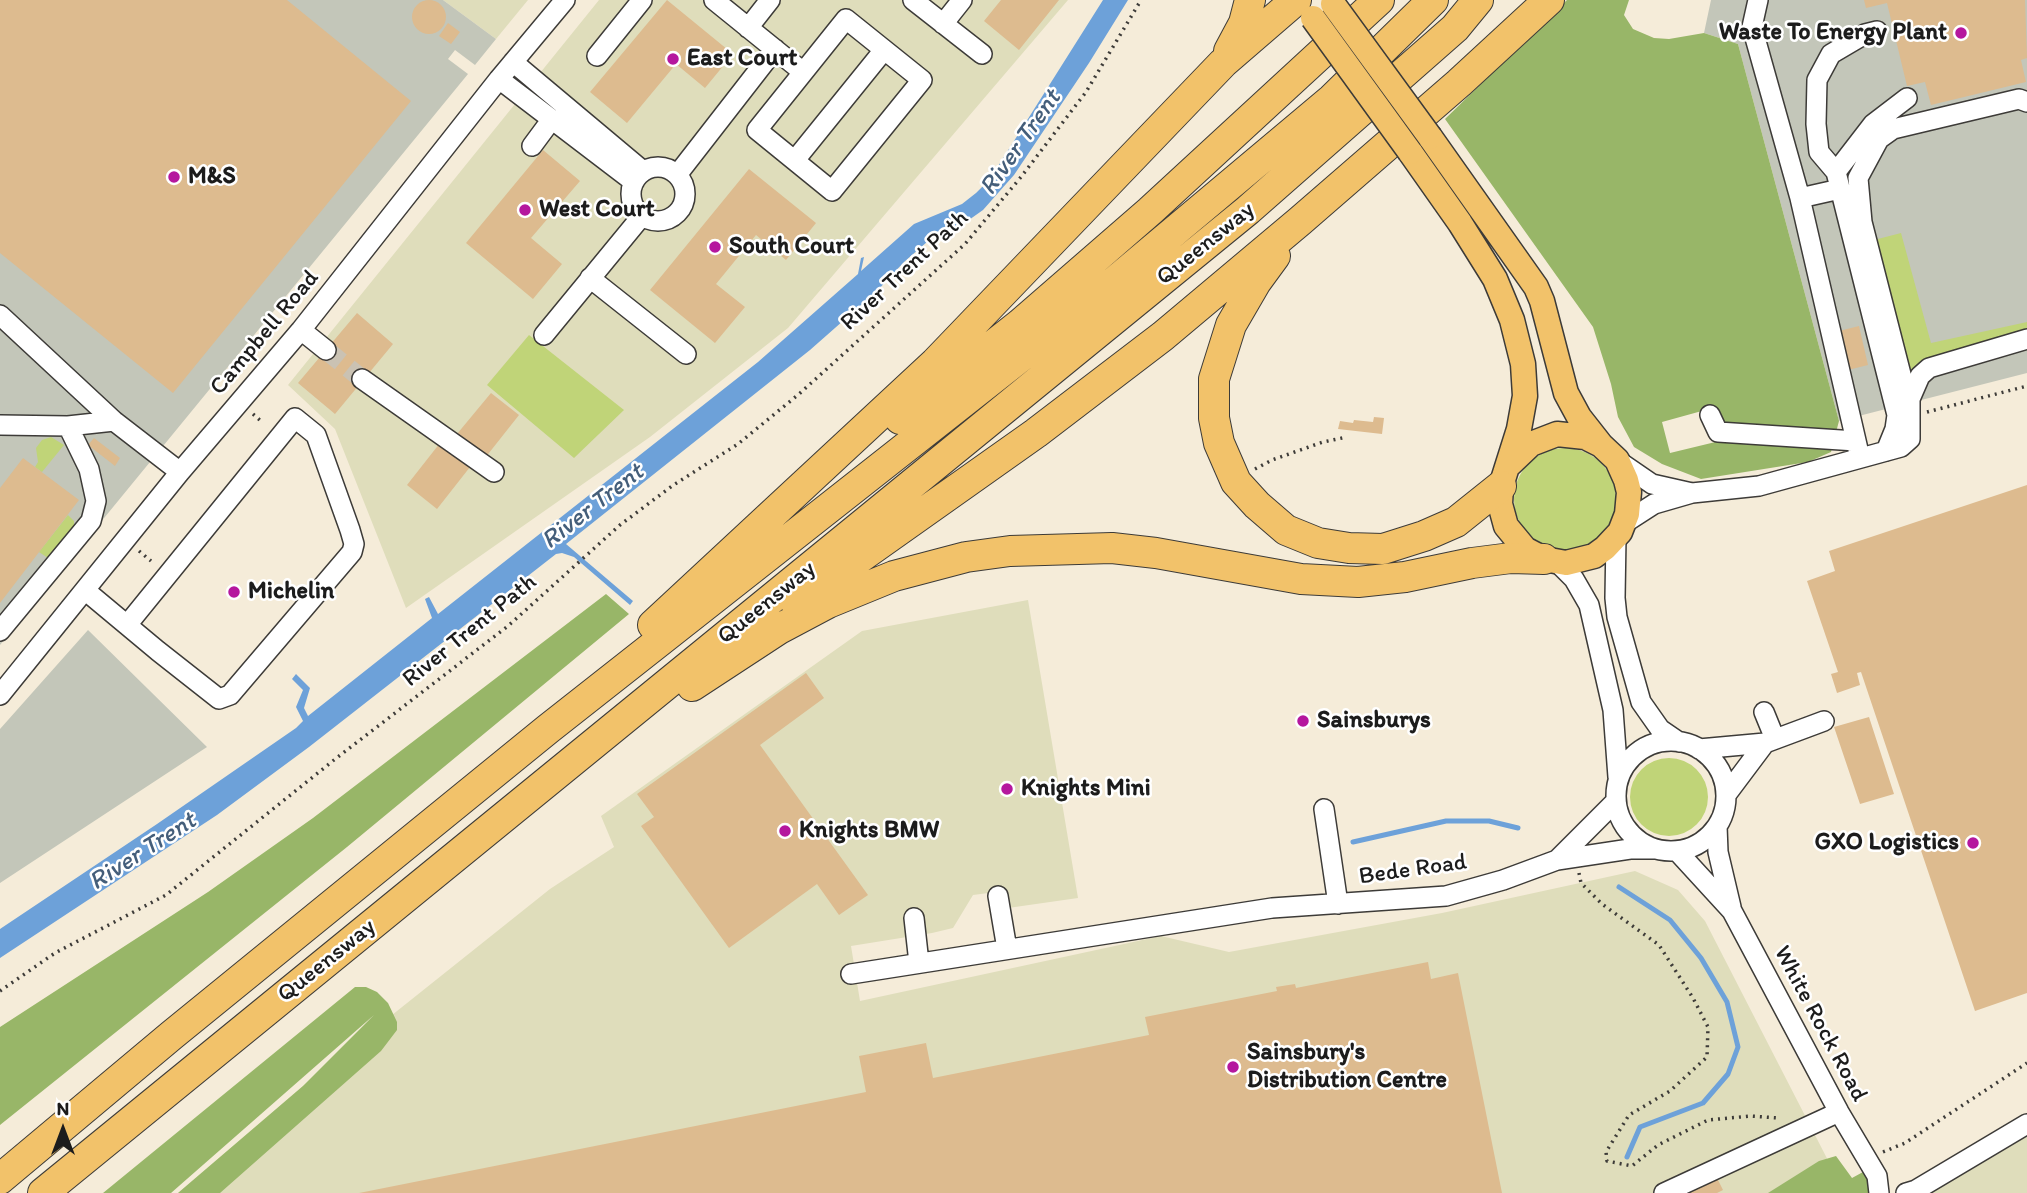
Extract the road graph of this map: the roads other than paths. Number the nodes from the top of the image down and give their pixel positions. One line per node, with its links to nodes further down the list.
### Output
1 (565, 0): 21 (street, Campbell Road)
2 (642, 0): 20 (street)
3 (714, 0): 15 (street)
4 (770, 0): 15 (street)
5 (913, 0): 14 (street)
6 (962, 0): 14 (street)
7 (1250, 0): 22 (highway)
8 (1379, 0): 58 (highway)
9 (1433, 0): 65 (highway, Queensway)
10 (1478, 0): 69 (highway, Queensway)
11 (1549, 0): 35 (highway)
12 (1763, 2): 33 (street)
13 (1314, 4): 22 (highway); 51 (main road, bridge); 54 (main road, bridge)
14 (943, 23): 19 (street)
15 (748, 28): 17 (street)
16 (1877, 31): 32 (street)
17 (775, 49): 23 (street); 30 (street)
18 (884, 50): 23 (street); 29 (street); 29 (street)
19 (982, 54)
20 (597, 55)
21 (513, 62): 24 (street, Campbell Road); 31 (street)
22 (1223, 63): 58 (highway)
23 (803, 72): 29 (street)
24 (499, 79): 27 (street); 38 (street, Campbell Road)
25 (1907, 98): 32 (street)
26 (2027, 102): 44 (street)
27 (552, 119): 28 (street); 31 (street)
28 (532, 146)
29 (794, 160)
30 (677, 175): 31 (street); 34 (street)
31 (639, 177): 34 (street)
32 (1838, 181): 33 (street); 50 (street)
33 (1800, 198): 49 (street)
34 (641, 216): 36 (street)
35 (1300, 221): 54 (highway); 69 (highway)
36 (590, 278): 39 (street); 42 (street)
37 (0, 315): 46 (street)
38 (300, 330): 41 (street); 52 (street, Campbell Road)
39 (544, 335)
40 (2027, 339): 44 (street)
41 (326, 350)
42 (687, 354)
43 (362, 379): 53 (street)
44 (1911, 408): 50 (street)
45 (1710, 415): 49 (street)
46 (114, 421): 48 (street); 52 (street)
47 (0, 425): 48 (street)
48 (68, 426): 61 (street)
49 (1858, 450): 50 (street); 55 (street)
50 (1886, 451)
51 (1609, 453): 54 (main road); 55 (street); 56 (main road)
52 (180, 471): 59 (street, Campbell Road)
53 (494, 472)
54 (1505, 476): 57 (main road)
55 (1692, 493): 56 (street)
56 (1620, 530): 57 (main road); 67 (street)
57 (1551, 561): 69 (highway); 70 (street)
58 (695, 584): 65 (highway)
59 (86, 591): 60 (street); 62 (street, Campbell Road)
60 (127, 625): 60 (street)
61 (0, 631)
62 (0, 695)
63 (1764, 712): 66 (street)
64 (1824, 722): 66 (street)
65 (548, 729): 87 (highway, Queensway)
66 (1770, 741): 68 (street); 71 (street)
67 (1679, 742): 68 (street); 70 (street)
68 (1699, 749): 71 (street)
69 (563, 770): 88 (highway, Queensway)
70 (1618, 778): 72 (street)
71 (1726, 795): 74 (street)
72 (1615, 802): 75 (street); 77 (street, Bede Road)
73 (1324, 809): 79 (street)
74 (1717, 826): 76 (street); 80 (street, White Rock Road)
75 (1653, 849): 76 (street); 77 (street, Bede Road)
76 (1677, 851): 80 (street, White Rock Road)
77 (1557, 860): 79 (street, Bede Road)
78 (998, 896): 82 (street)
79 (1338, 904): 82 (street, Bede Road)
80 (1732, 911): 85 (street, White Rock Road)
81 (914, 918): 83 (street)
82 (1007, 949): 83 (street, Bede Road)
83 (919, 963): 84 (street, Bede Road)
84 (851, 974)
85 (1839, 1112): 89 (street); 90 (street, White Rock Road)
86 (2027, 1124): 91 (street)
87 (0, 1179)
88 (43, 1193)
89 (1664, 1193)
90 (1879, 1193)
91 (1906, 1193)

